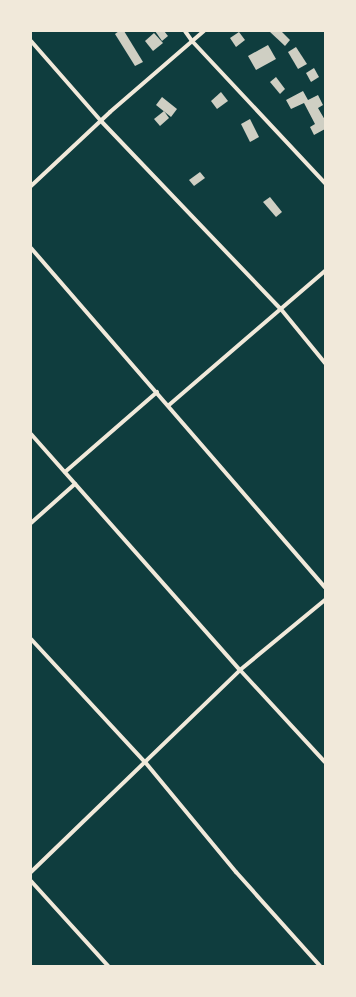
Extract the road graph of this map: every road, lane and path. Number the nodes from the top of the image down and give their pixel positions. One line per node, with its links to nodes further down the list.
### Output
1 (185, 31): 4 (street)
2 (204, 31): 4 (street)
3 (31, 41): 5 (street)
4 (192, 41): 5 (street); 6 (street)
5 (101, 121): 7 (street); 10 (street)
6 (325, 183)
7 (31, 186)
8 (31, 248): 12 (street)
9 (325, 271): 10 (street)
10 (280, 308): 11 (street); 13 (street)
11 (325, 363)
12 (157, 392): 13 (street); 15 (street)
13 (169, 405): 18 (street)
14 (31, 434): 15 (street)
15 (65, 472): 16 (street)
16 (76, 484): 17 (street); 21 (street)
17 (31, 524)
18 (325, 587)
19 (325, 600): 21 (street)
20 (31, 639): 22 (street)
21 (240, 670): 22 (street); 23 (street)
22 (145, 762): 24 (street); 27 (street)
23 (325, 762)
24 (31, 872)
25 (31, 881): 26 (street)
26 (108, 966)
27 (320, 966)

